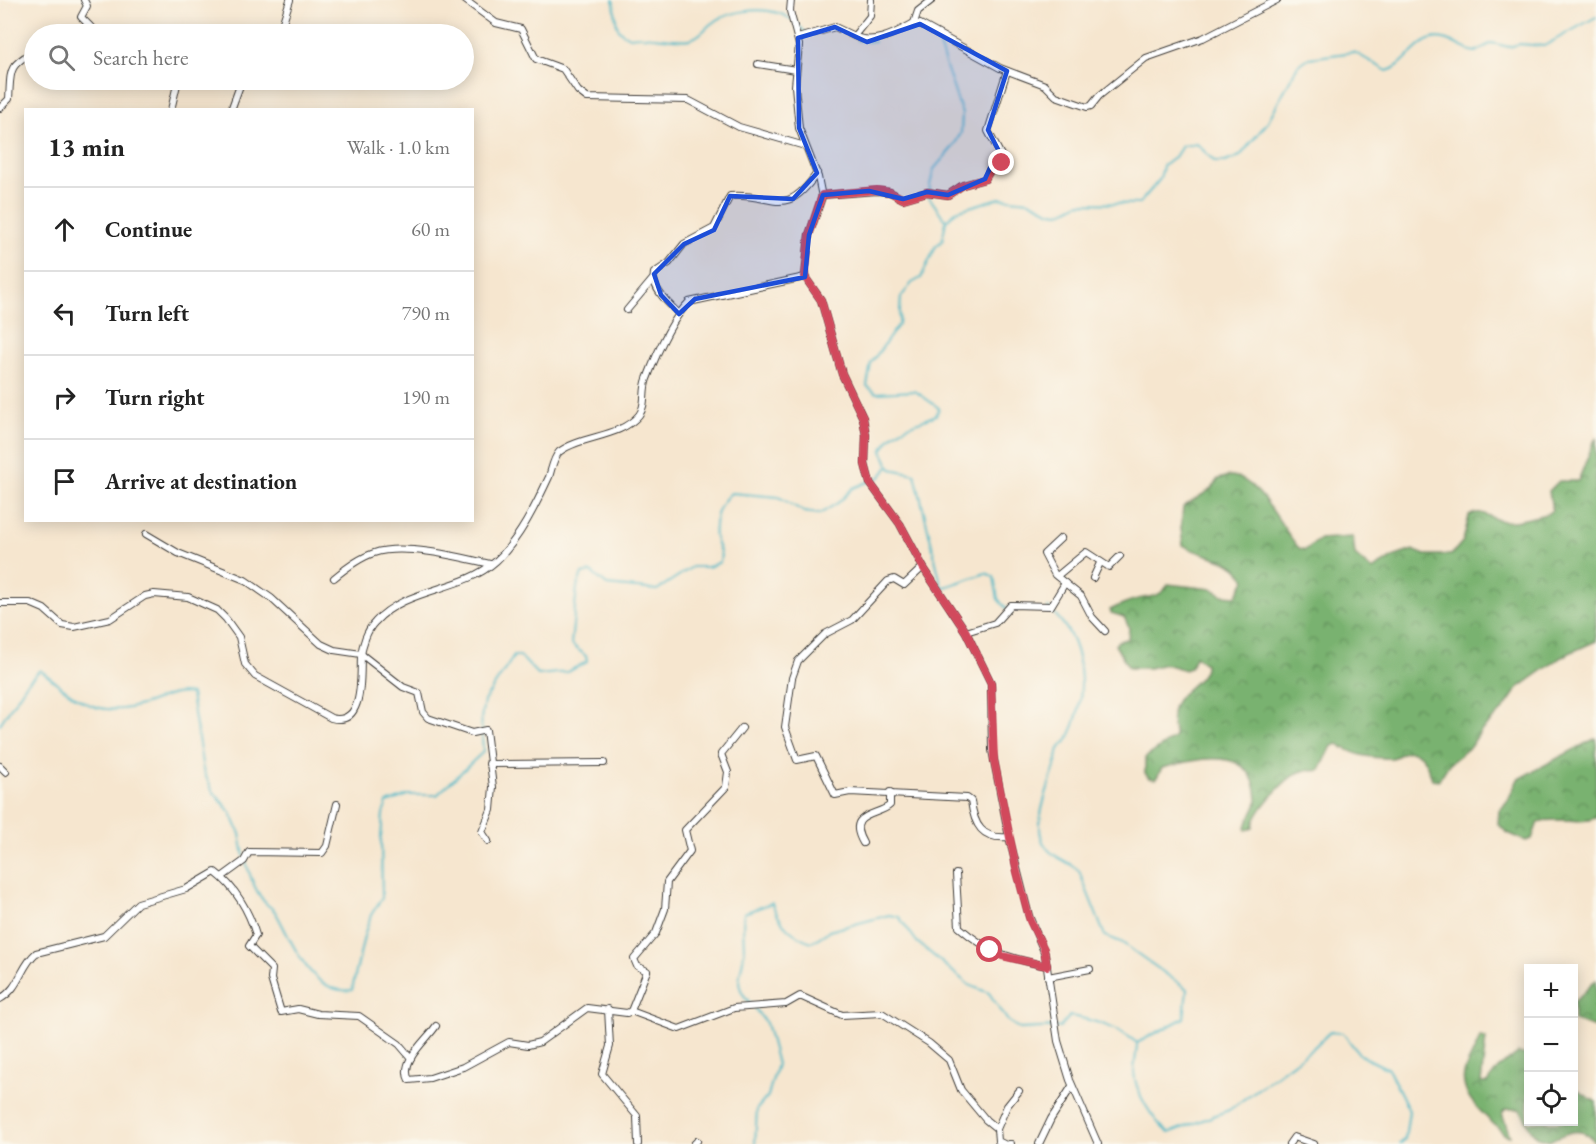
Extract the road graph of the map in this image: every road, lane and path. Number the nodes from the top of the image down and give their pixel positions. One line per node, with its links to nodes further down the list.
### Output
1 (84, 0): 9 (street)
2 (290, 0): 10 (street)
3 (465, 0): 22 (street)
4 (791, 0): 12 (street)
5 (871, 0): 11 (street)
6 (932, 0): 8 (street)
7 (1276, 0): 16 (street)
8 (914, 23): 11 (street); 16 (street)
9 (88, 24)
10 (283, 24)
11 (854, 36): 12 (street)
12 (798, 38): 15 (street)
13 (24, 59): 19 (street)
14 (758, 64): 15 (street)
15 (796, 70): 22 (street)
16 (1006, 71): 24 (street)
17 (176, 90): 20 (street)
18 (238, 90): 21 (street)
19 (0, 108)
20 (171, 108)
21 (232, 108)
22 (805, 146): 23 (street)
23 (817, 173): 24 (street); 26 (street)
24 (822, 195): 25 (street)
25 (805, 277): 28 (street); 34 (street)
26 (653, 279): 27 (street); 28 (street)
27 (627, 310)
28 (679, 314): 33 (street)
29 (146, 534): 42 (street)
30 (1061, 538): 35 (street)
31 (1120, 556): 32 (street)
32 (1100, 563): 35 (street); 37 (street)
33 (490, 565): 36 (street); 42 (street)
34 (923, 567): 41 (street); 48 (street)
35 (1056, 576): 38 (street)
36 (334, 578)
37 (1093, 578)
38 (1065, 583): 40 (street); 41 (street)
39 (0, 603): 42 (street)
40 (1105, 631)
41 (966, 632): 50 (street)
42 (361, 654): 45 (street)
43 (742, 728): 60 (street)
44 (604, 763): 45 (street)
45 (489, 764): 51 (street)
46 (0, 766): 47 (street)
47 (6, 772)
48 (890, 792): 50 (street); 52 (street)
49 (337, 804): 54 (street)
50 (1009, 837): 55 (street)
51 (488, 841)
52 (863, 843)
53 (956, 874): 55 (street)
54 (222, 878): 58 (street); 62 (street)
55 (1047, 966): 57 (street)
56 (1090, 969): 57 (street)
57 (1048, 977): 63 (street)
58 (0, 999)
59 (608, 1009): 60 (street); 62 (street); 66 (street)
60 (631, 1011): 65 (street)
61 (436, 1026): 62 (street)
62 (411, 1059)
63 (1072, 1086): 68 (street); 69 (street)
64 (1018, 1091): 65 (street)
65 (997, 1129): 67 (street)
66 (639, 1144)
67 (1004, 1144)
68 (1040, 1144)
69 (1098, 1144)
70 (1289, 1144): 71 (street)
71 (1314, 1144)

